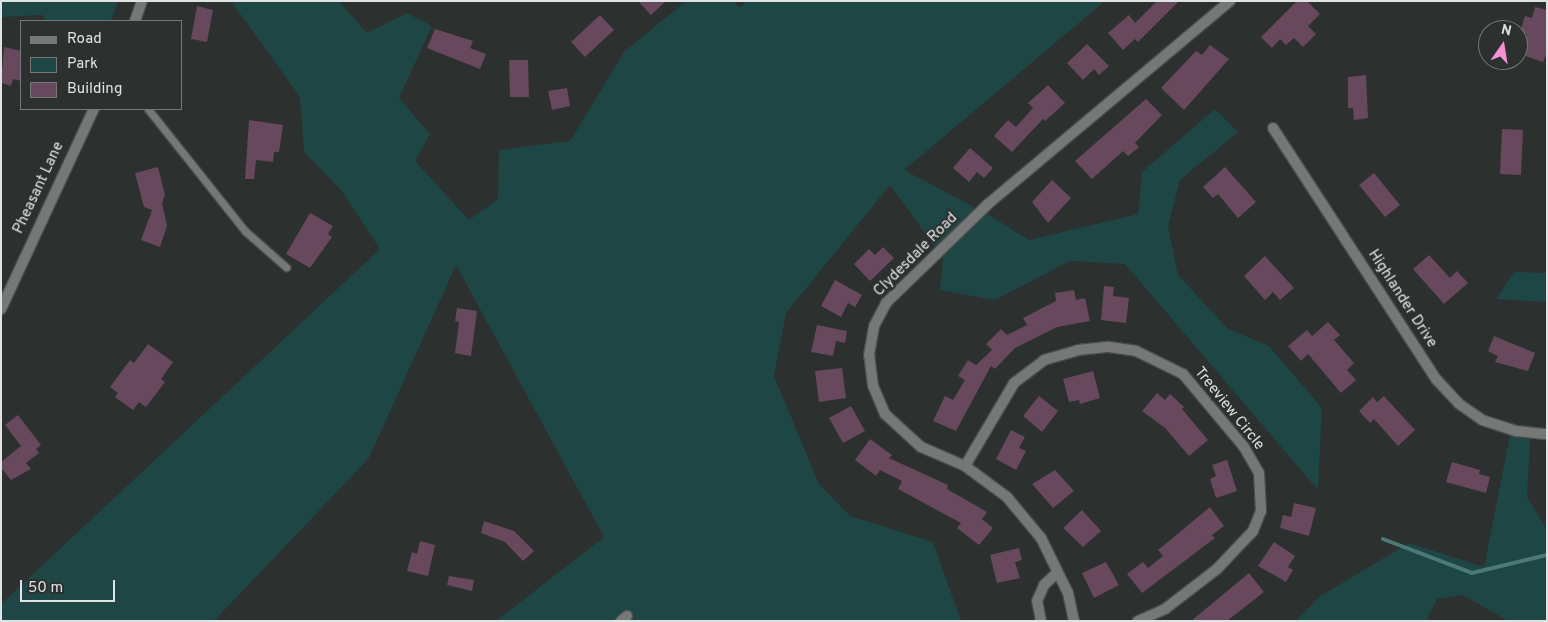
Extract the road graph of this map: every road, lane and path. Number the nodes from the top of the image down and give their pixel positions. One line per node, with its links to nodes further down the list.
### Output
1 (142, 1): 3 (street)
2 (1230, 1): 10 (street, Clydesdale Road)
3 (135, 20)
4 (94, 110): 8 (street, Pheasant Lane)
5 (149, 110): 7 (lane)
6 (1273, 128): 9 (street, Highlander Drive)
7 (286, 267)
8 (1, 309)
9 (1547, 434)
10 (965, 466): 11 (street, Clydesdale Road); 14 (street, Treeview Circle)
11 (1057, 572): 12 (street); 13 (street, Clydesdale Road)
12 (1041, 621)
13 (1074, 621)
14 (1138, 621)

